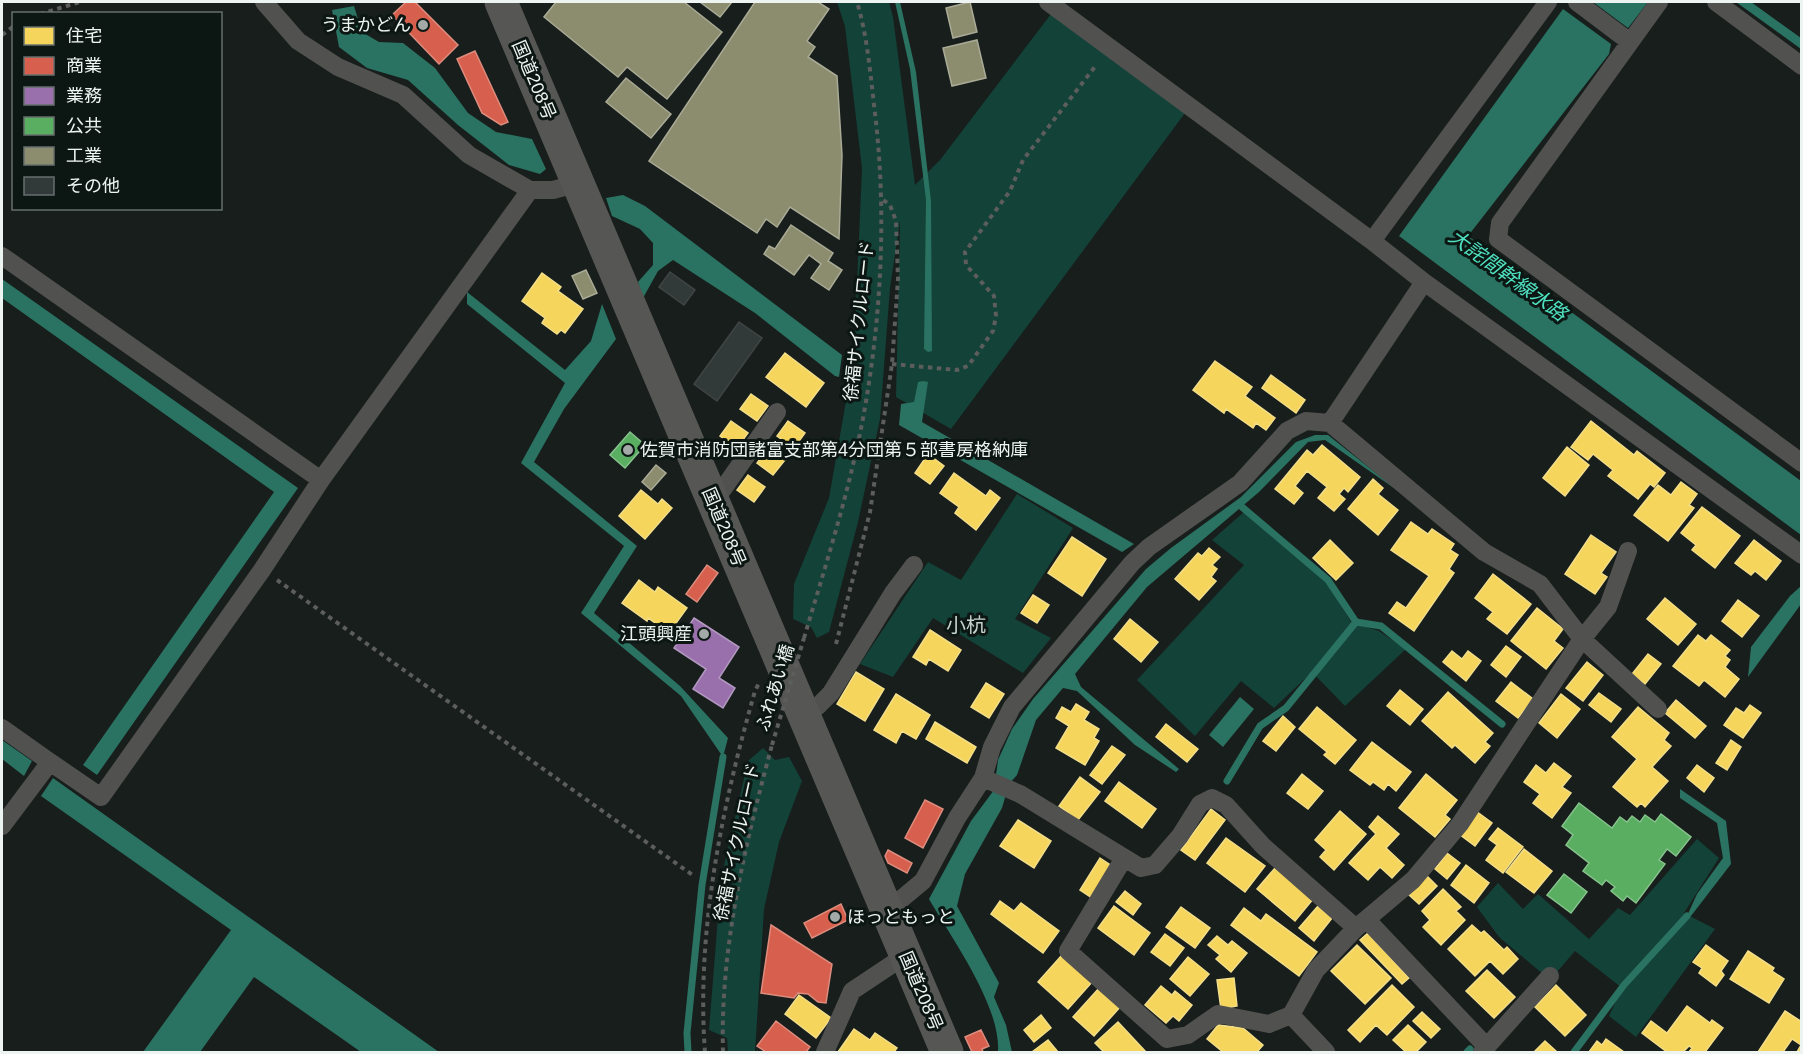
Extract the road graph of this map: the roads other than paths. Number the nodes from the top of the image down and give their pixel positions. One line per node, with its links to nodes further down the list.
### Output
1 (264, 2): 11 (street)
2 (501, 2): 10 (highway, 国道208号)
3 (1048, 2): 12 (street)
4 (1548, 2): 12 (street)
5 (1659, 2): 8 (street)
6 (1716, 2): 9 (street)
7 (1583, 6): 8 (street)
8 (1630, 42): 17 (street)
9 (1802, 66)
10 (579, 183): 11 (street); 19 (highway, 国道208号)
11 (530, 190): 18 (street)
12 (1372, 241): 14 (street)
13 (2, 256): 18 (street)
14 (1424, 282): 16 (street); 21 (street)
15 (777, 412): 19 (street)
16 (1329, 423): 23 (street); 28 (street)
17 (1802, 463)
18 (321, 480): 27 (street)
19 (711, 495): 25 (highway, 国道208号)
20 (1628, 550): 23 (street)
21 (1802, 555)
22 (914, 565): 25 (street)
23 (1582, 639): 24 (street); 32 (street)
24 (1658, 709)
25 (802, 713): 31 (highway, 国道208号)
26 (2, 728): 27 (street)
27 (50, 762): 29 (street)
28 (983, 778): 30 (street); 31 (street)
29 (2, 826)
30 (1124, 858): 32 (street); 35 (street)
31 (887, 911): 33 (highway, 国道208号)
32 (1362, 925): 35 (street); 36 (street)
33 (906, 956): 37 (street); 38 (highway, 国道208号)
34 (1550, 976): 36 (street)
35 (1292, 1015): 39 (street)
36 (1484, 1050)
37 (825, 1053)
38 (947, 1053)
39 (1326, 1053)

